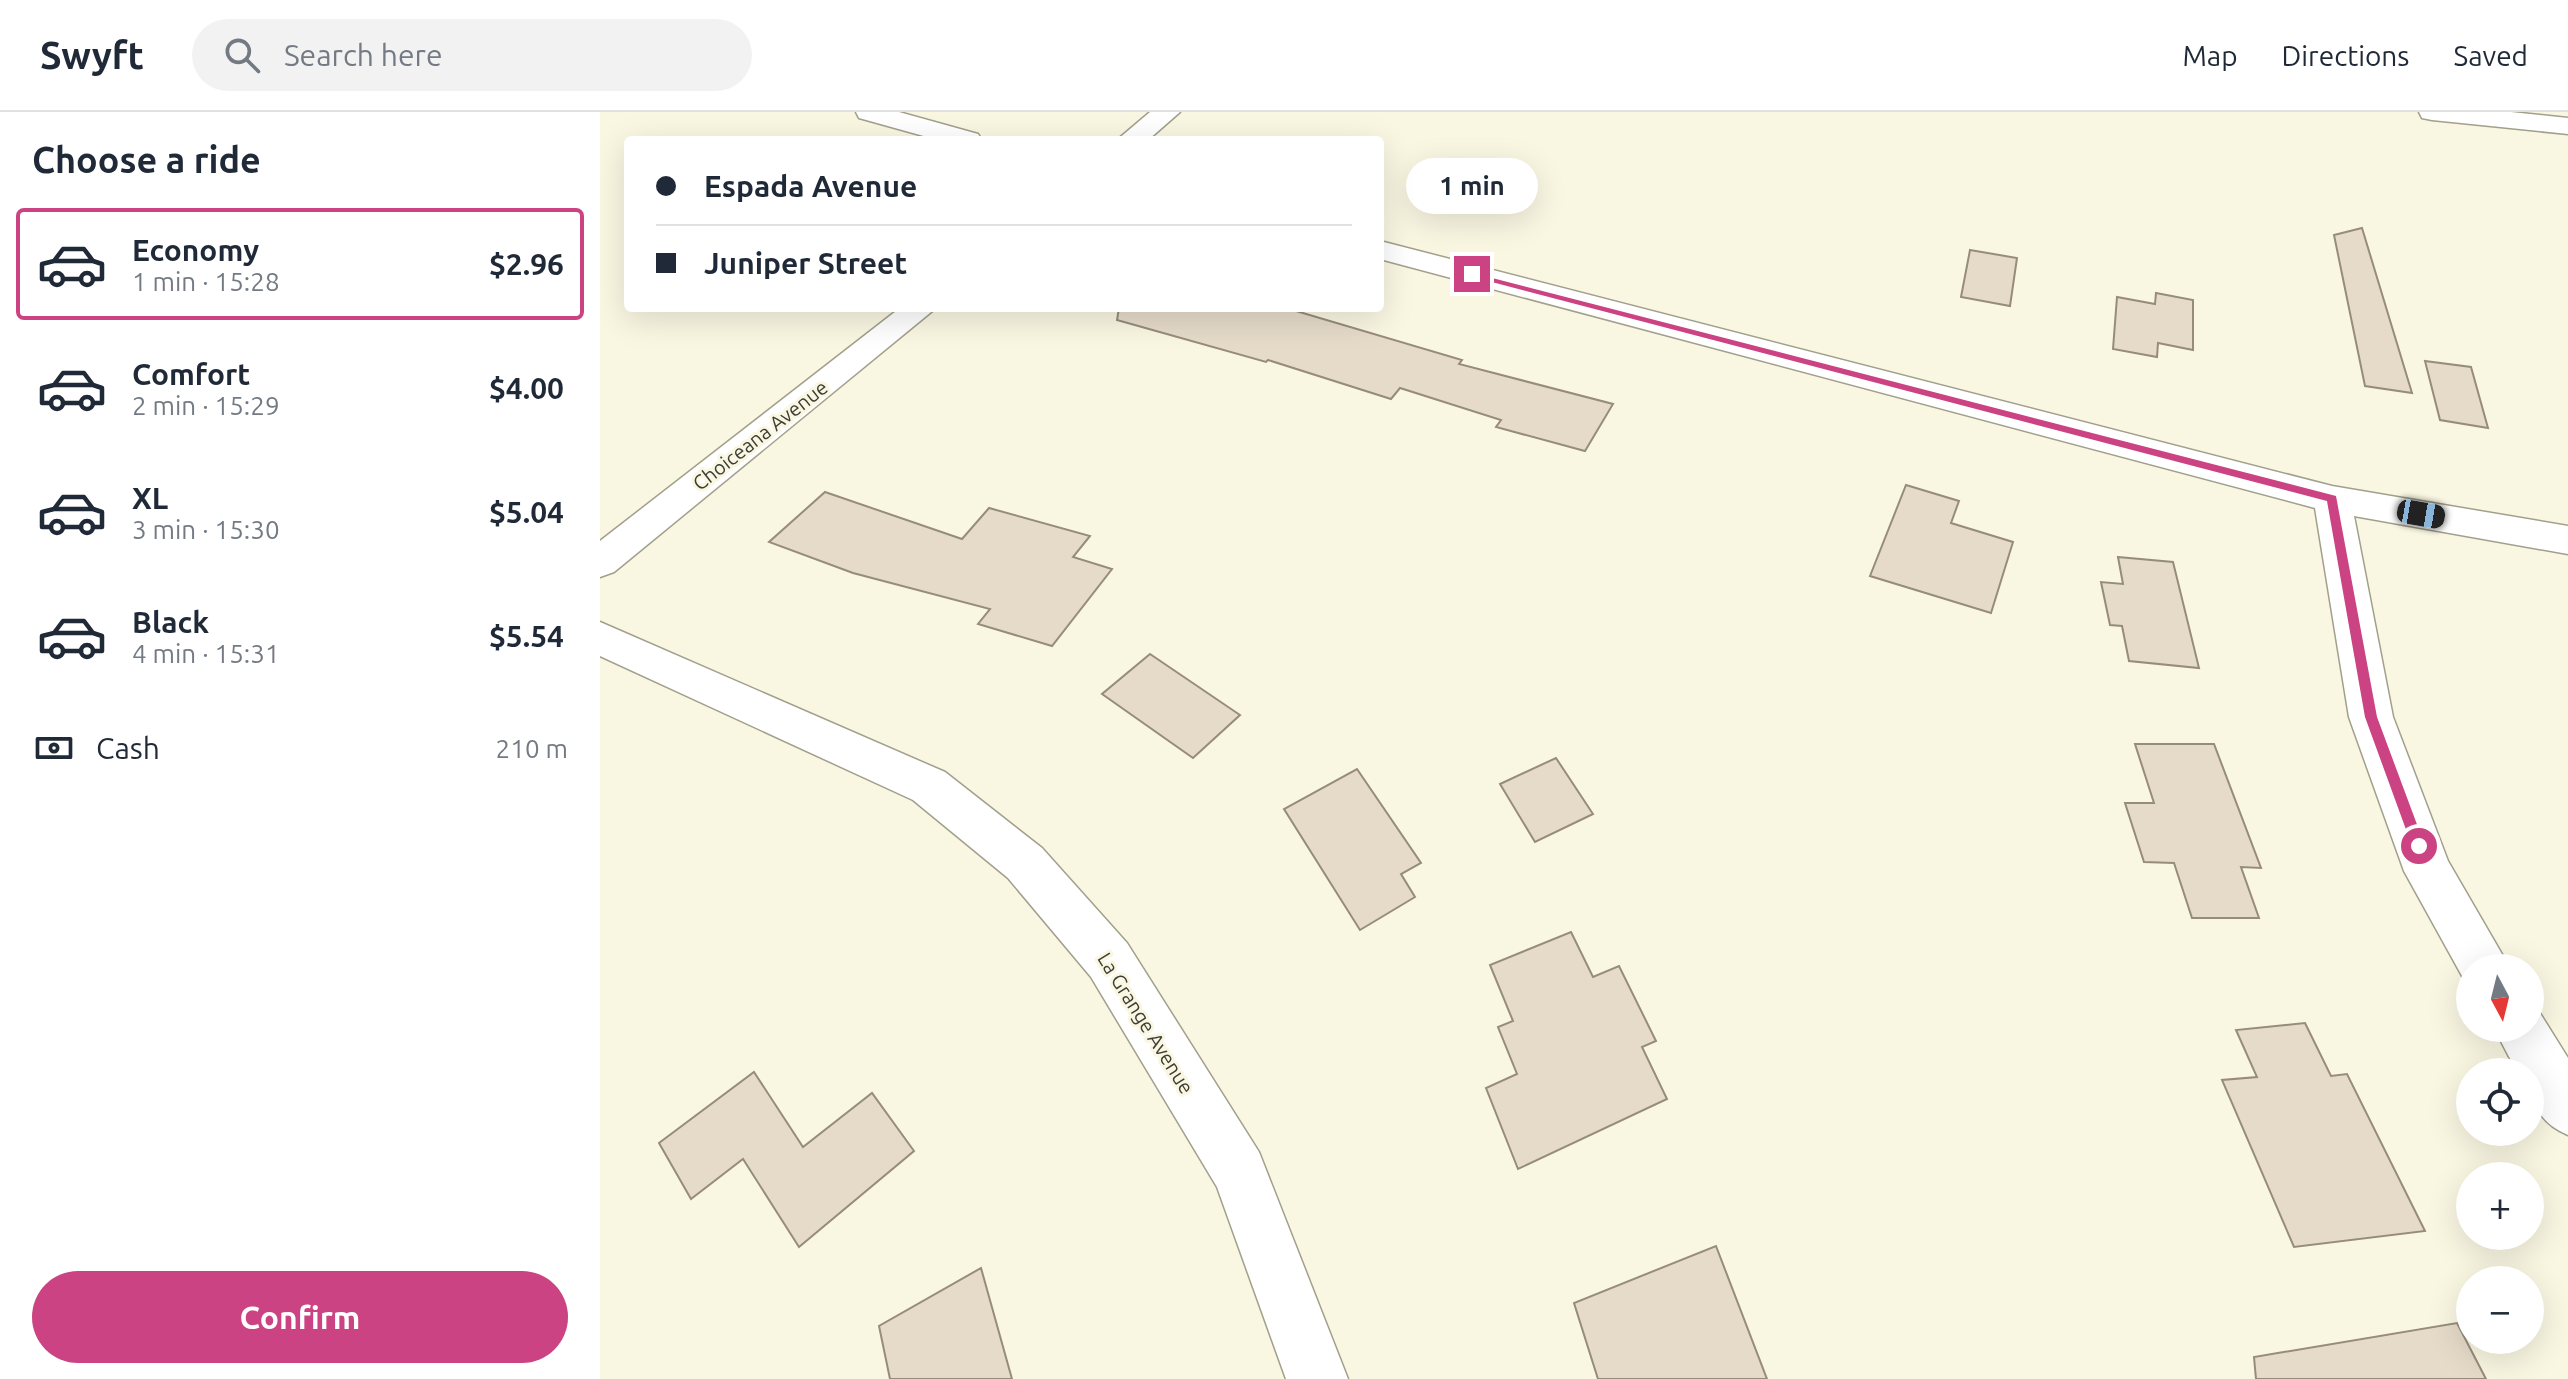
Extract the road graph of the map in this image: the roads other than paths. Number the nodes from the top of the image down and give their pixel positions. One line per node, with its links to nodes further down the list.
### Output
1 (869, 112): 5 (street)
2 (1167, 112): 6 (street)
3 (2432, 112): 4 (street)
4 (2568, 126)
5 (954, 136)
6 (1136, 136)
7 (1384, 251): 9 (street)
8 (915, 312): 11 (street, Choiceana Avenue)
9 (2332, 499): 10 (street); 13 (street)
10 (2568, 540)
11 (600, 562)
12 (600, 638): 16 (street, La Grange Avenue)
13 (2477, 954)
14 (2528, 1042): 15 (street)
15 (2568, 1108)
16 (1317, 1379)

